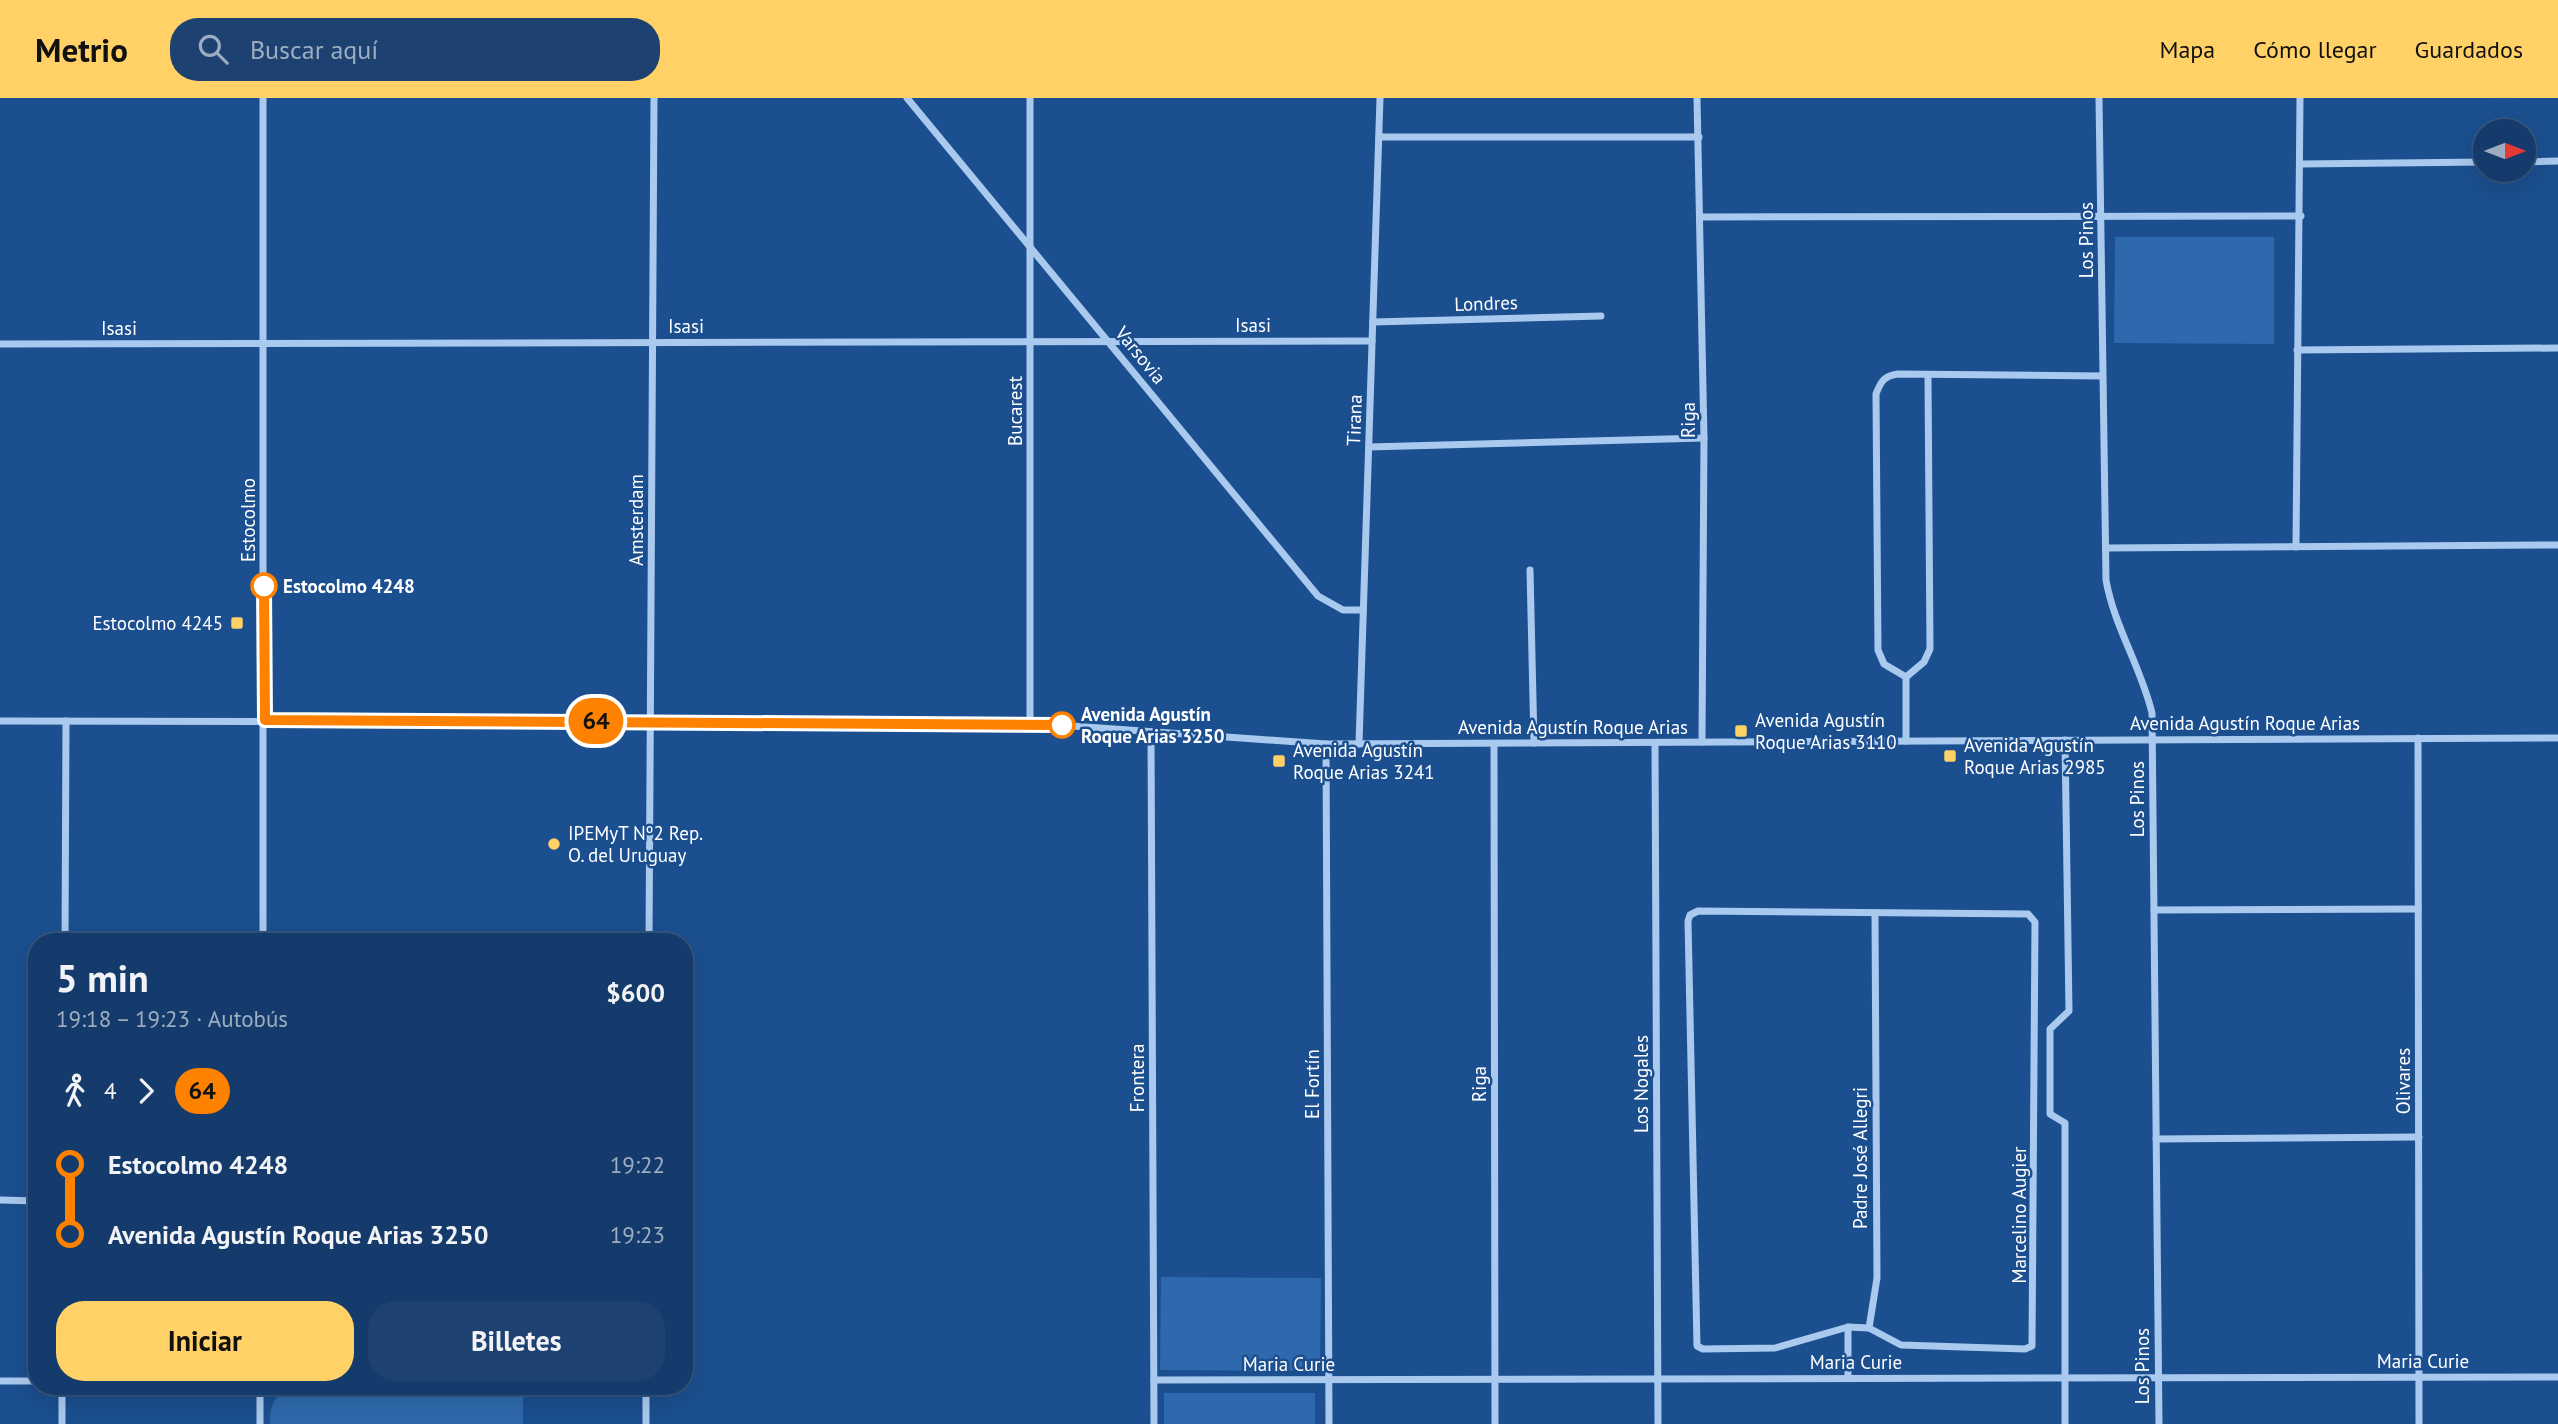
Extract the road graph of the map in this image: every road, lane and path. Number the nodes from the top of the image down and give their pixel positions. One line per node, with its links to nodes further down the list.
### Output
1 (263, 98): 25 (street, Estocolmo)
2 (654, 98): 21 (street, Amsterdam)
3 (907, 98): 18 (street, Varsovia)
4 (1030, 98): 18 (street, Bucarest)
5 (1380, 98): 9 (street, Tirana)
6 (1697, 98): 10 (street, Riga)
7 (2099, 98): 15 (street, Los Pinos)
8 (2300, 98): 14 (street)
9 (1379, 137): 10 (street); 20 (street, Tirana)
10 (1699, 137): 17 (street, Riga)
11 (2558, 161): 13 (street)
12 (2473, 162): 14 (street)
13 (2536, 162)
14 (2300, 164): 16 (street)
15 (2102, 216): 16 (street); 17 (street); 29 (street, Los Pinos)
16 (2301, 216): 28 (street)
17 (1702, 217): 31 (street, Riga)
18 (1030, 246): 22 (street, Bucarest); 23 (street, Varsovia)
19 (1601, 316): 20 (street, Londres)
20 (1373, 322): 24 (street, Tirana)
21 (653, 341): 22 (street, Isasi); 25 (street, Isasi); 42 (street, Amsterdam)
22 (1030, 341): 23 (street, Isasi); 43 (street, Bucarest)
23 (1109, 341): 24 (street, Isasi); 37 (street, Varsovia)
24 (1372, 341): 32 (street, Tirana)
25 (264, 343): 26 (street, Isasi); 39 (street, Estocolmo)
26 (0, 344)
27 (2558, 348): 28 (street)
28 (2297, 350): 34 (street)
29 (2102, 376): 30 (street); 35 (street, Los Pinos)
30 (1928, 377): 38 (street); 38 (street)
31 (1704, 438): 32 (street); 50 (street, Riga)
32 (1369, 447): 37 (street, Tirana)
33 (2558, 545): 34 (street)
34 (2297, 547): 35 (street)
35 (2106, 548): 48 (street, Los Pinos)
36 (1530, 570): 51 (street)
37 (1363, 610): 53 (street, Tirana)
38 (1906, 677): 49 (street)
39 (265, 720): 41 (street, Avenida Agustín Roque Arias); 42 (street, Avenida Agustín Roque Arias); 60 (street, Estocolmo)
40 (0, 721): 41 (street, Avenida Agustín Roque Arias)
41 (66, 721): 59 (street)
42 (650, 722): 43 (street, Avenida Agustín Roque Arias); 61 (street, Amsterdam)
43 (1030, 723): 44 (street, Avenida Agustín Roque Arias)
44 (1151, 732): 52 (street, Avenida Agustín Roque Arias); 73 (street, Frontera)
45 (2418, 738): 46 (street, Avenida Agustín Roque Arias); 48 (street, Avenida Agustín Roque Arias); 56 (street, Olivares)
46 (2558, 738)
47 (2065, 740): 48 (street, Avenida Agustín Roque Arias); 49 (street, Avenida Agustín Roque Arias); 71 (street)
48 (2153, 740): 57 (street, Los Pinos)
49 (1906, 741): 50 (street, Avenida Agustín Roque Arias)
50 (1702, 742): 55 (street, Avenida Agustín Roque Arias)
51 (1534, 743): 54 (street, Avenida Agustín Roque Arias); 55 (street, Avenida Agustín Roque Arias)
52 (1326, 744): 53 (street, Avenida Agustín Roque Arias); 74 (street, El Fortín)
53 (1359, 744): 54 (street, Avenida Agustín Roque Arias)
54 (1494, 744): 75 (street, Riga)
55 (1655, 744): 76 (street, Los Nogales)
56 (2418, 909): 57 (street); 62 (street, Olivares)
57 (2154, 910): 63 (street, Los Pinos)
58 (1875, 915): 66 (street); 67 (street, Padre José Allegri); 67 (street, Marcelino Augier)
59 (65, 933)
60 (263, 933)
61 (649, 933)
62 (2419, 1137): 63 (street); 68 (street, Olivares)
63 (2156, 1139): 72 (street, Los Pinos)
64 (0, 1200): 65 (street)
65 (28, 1201)
66 (1848, 1326): 67 (street); 70 (street)
67 (1869, 1328)
68 (2420, 1377): 69 (street, Maria Curie); 72 (street, Maria Curie); 91 (street, Olivares)
69 (2558, 1377)
70 (1848, 1378): 71 (street, Maria Curie); 76 (street, Maria Curie)
71 (2065, 1378): 72 (street, Maria Curie); 89 (street)
72 (2158, 1378): 90 (street, Los Pinos)
73 (1154, 1380): 74 (street, Maria Curie); 85 (street, Frontera)
74 (1328, 1380): 75 (street, Maria Curie); 86 (street, El Fortín)
75 (1495, 1380): 76 (street, Maria Curie); 87 (street, Riga)
76 (1657, 1380): 88 (street, Los Nogales)
77 (0, 1381): 78 (street)
78 (28, 1381)
79 (62, 1395): 82 (street)
80 (260, 1395): 83 (street)
81 (646, 1395): 84 (street)
82 (62, 1424)
83 (260, 1424)
84 (646, 1424)
85 (1154, 1424)
86 (1329, 1424)
87 (1495, 1424)
88 (1658, 1424)
89 (2065, 1424)
90 (2159, 1424)
91 (2419, 1424)

